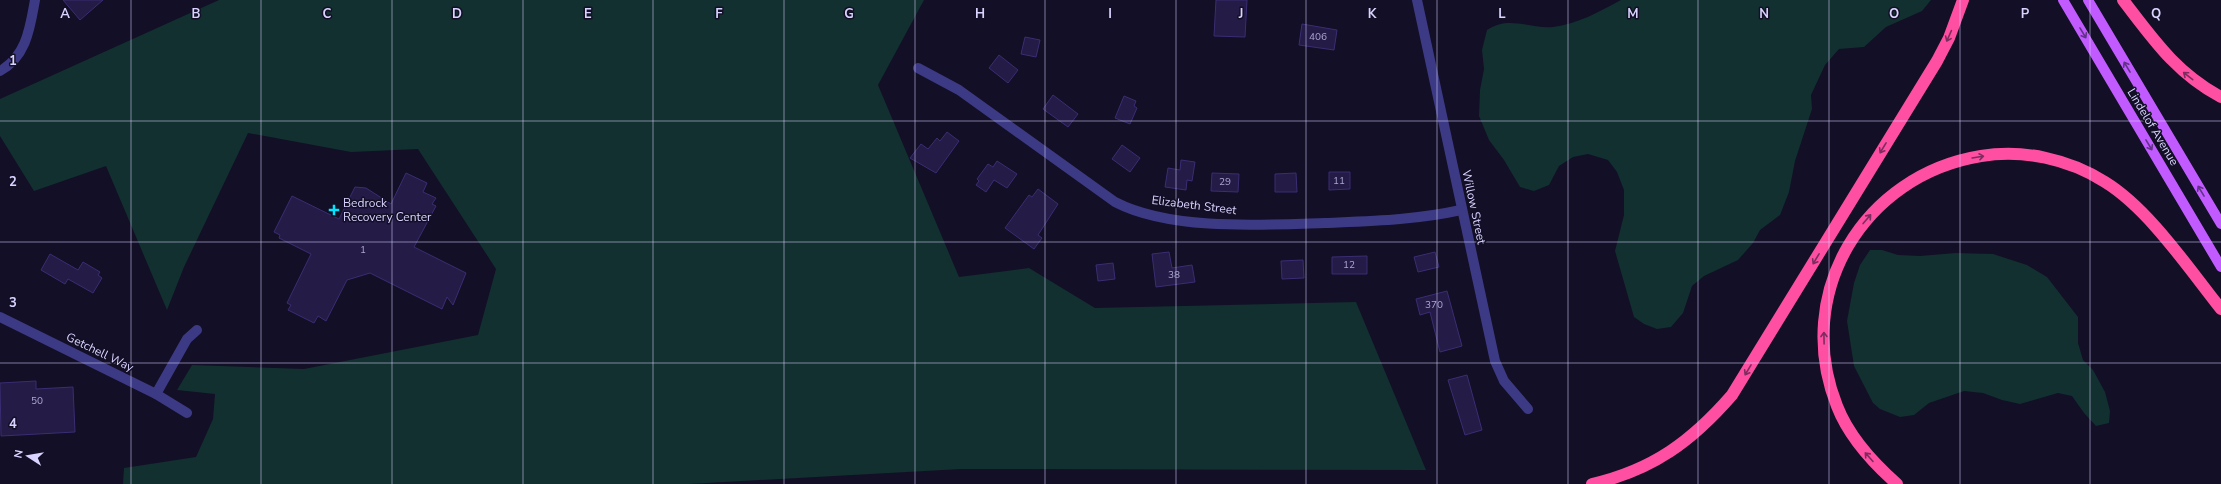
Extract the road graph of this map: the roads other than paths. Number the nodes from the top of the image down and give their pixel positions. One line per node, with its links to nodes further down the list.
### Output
1 (35, 0): 8 (street)
2 (1417, 0): 10 (street, Willow Street)
3 (1964, 0): 19 (highway, one-way to 19)
4 (2063, 0): 12 (main road, Lindelof Avenue, one-way to 12)
5 (2088, 0): 11 (main road, Lindelof Avenue, one-way to 5)
6 (2123, 0): 9 (highway, one-way to 6)
7 (918, 68): 10 (street, Elizabeth Street)
8 (0, 71)
9 (2221, 97)
10 (1461, 210): 17 (street, Willow Street)
11 (2221, 224)
12 (2221, 266)
13 (2221, 310): 20 (highway, one-way to 13)
14 (0, 317): 16 (street, Getchell Way)
15 (197, 330): 16 (street)
16 (156, 394): 18 (street, Getchell Way)
17 (1528, 409)
18 (187, 413)
19 (1592, 484)
20 (1897, 484)

